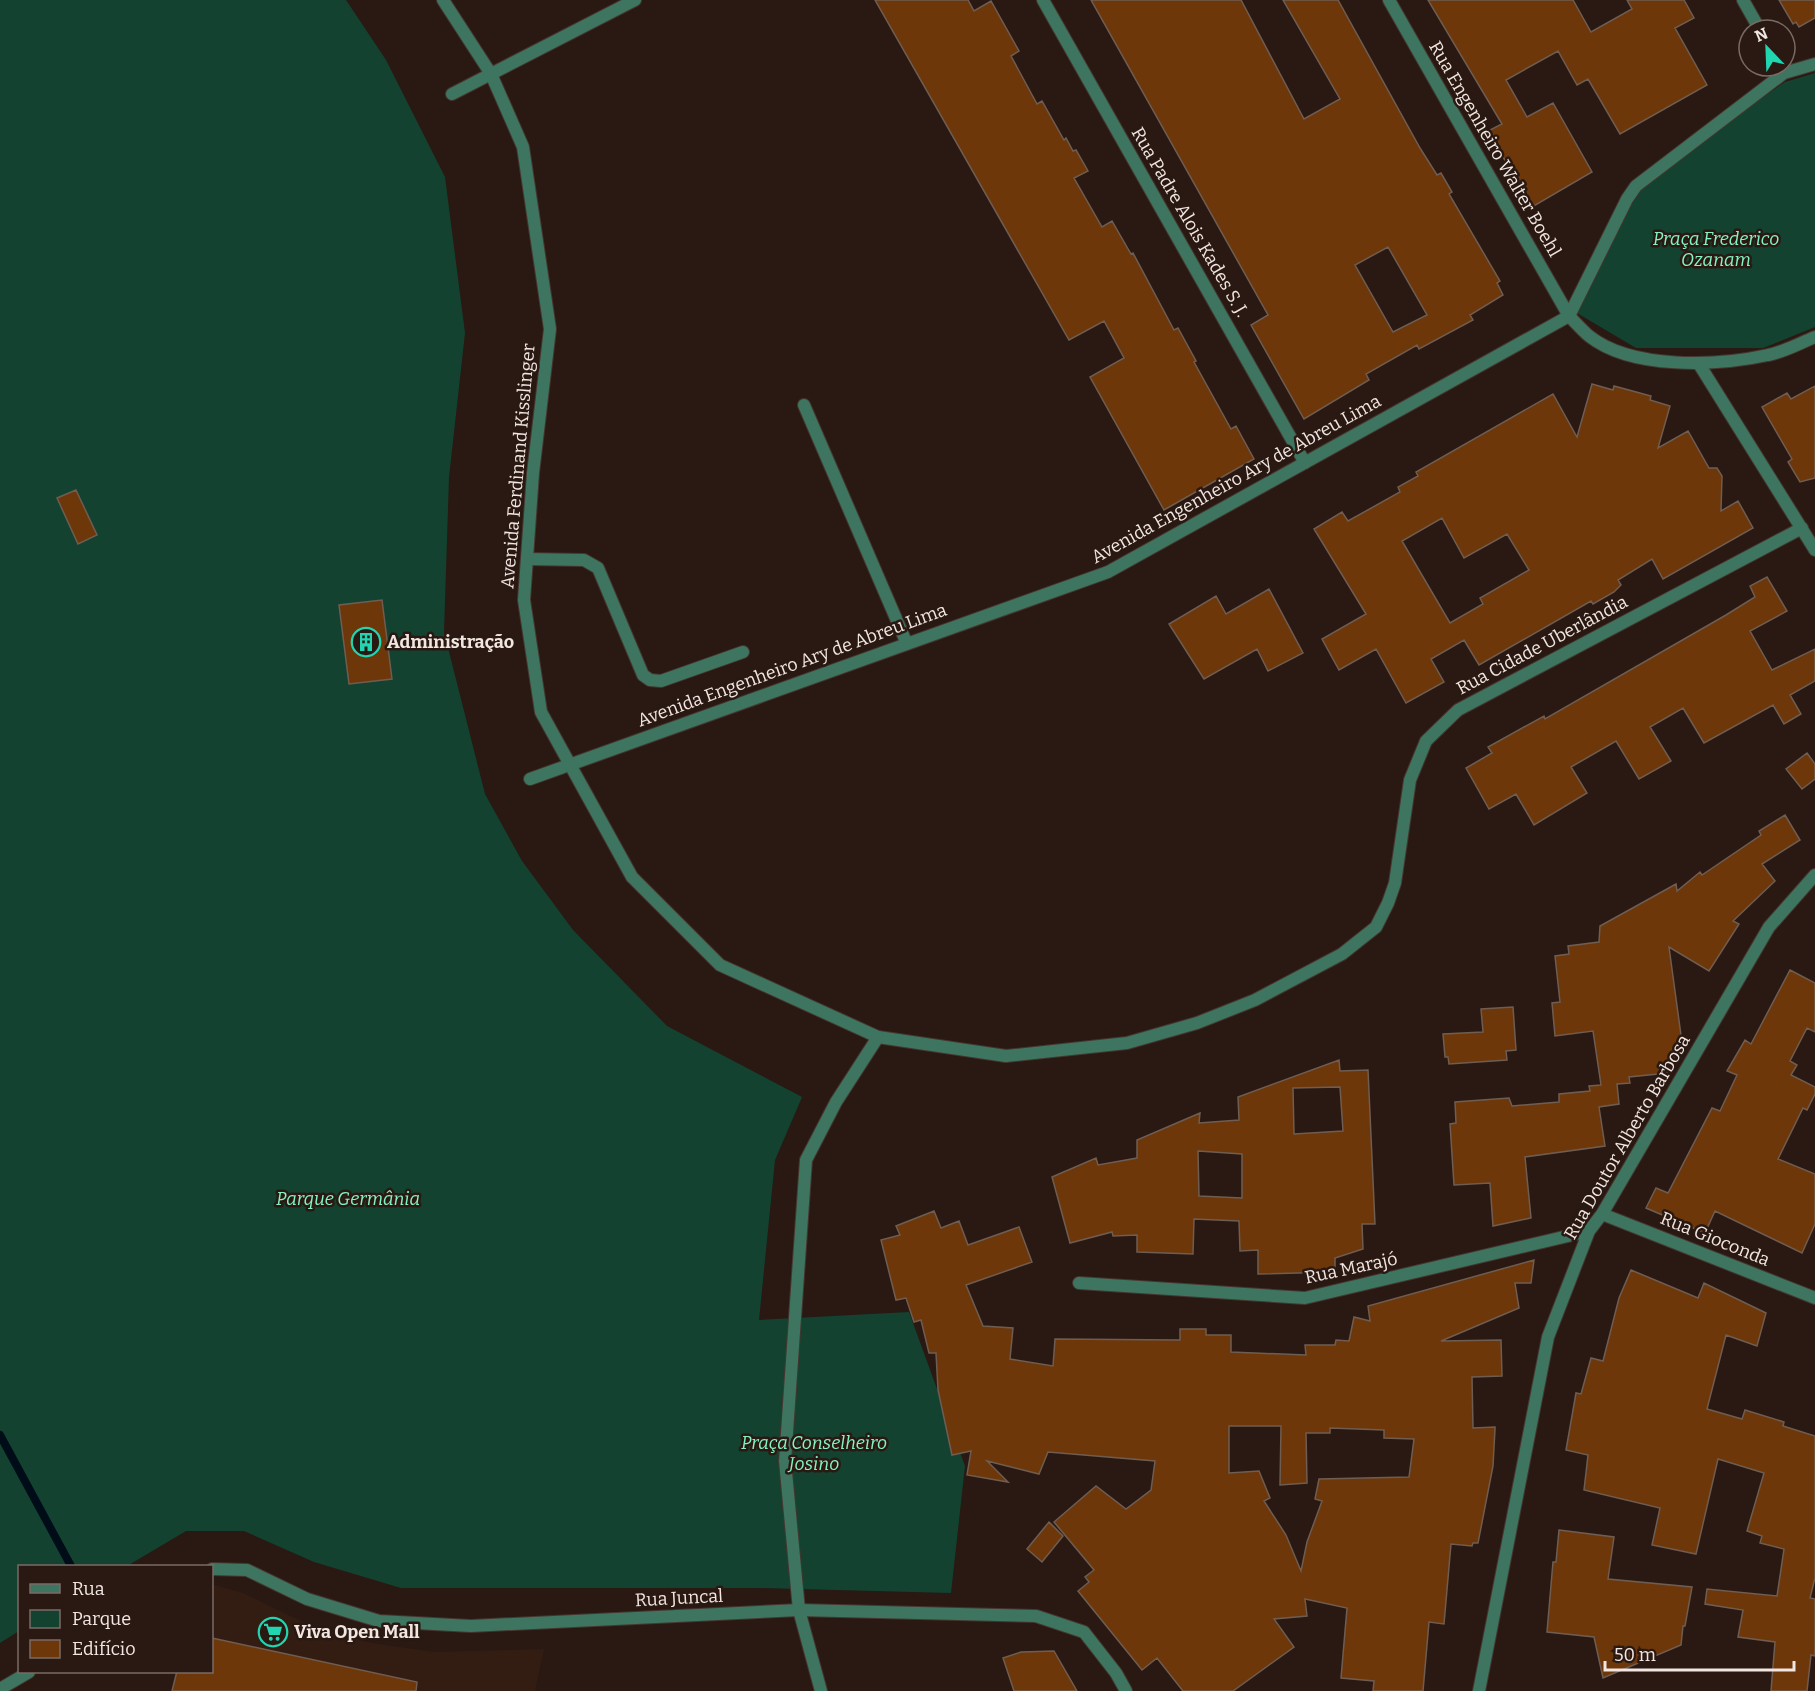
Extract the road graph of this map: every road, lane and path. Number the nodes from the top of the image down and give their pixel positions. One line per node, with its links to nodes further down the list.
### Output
1 (443, 0): 9 (street, Avenida Ferdinand Kisslinger)
2 (635, 0): 9 (street)
3 (1043, 0): 16 (street, Rua Padre Alois Kades S. J.)
4 (1389, 0): 12 (street, Rua Engenheiro Walter Boehl)
5 (1743, 0): 6 (street)
6 (1753, 18)
7 (1815, 64): 8 (street)
8 (1797, 67)
9 (491, 74): 11 (street); 19 (street, Avenida Ferdinand Kisslinger)
10 (1772, 78): 12 (street)
11 (452, 94)
12 (1569, 316): 14 (street); 16 (street, Avenida Engenheiro Ary de Abreu Lima)
13 (1815, 337): 14 (street)
14 (1699, 364): 17 (street)
15 (804, 405): 20 (street)
16 (1305, 463): 20 (street, Avenida Engenheiro Ary de Abreu Lima)
17 (1802, 528): 18 (street); 25 (street, Rua Cidade Uberlândia)
18 (1815, 550)
19 (526, 559): 21 (street); 22 (street, Avenida Ferdinand Kisslinger)
20 (907, 644): 22 (street, Avenida Engenheiro Ary de Abreu Lima)
21 (743, 652)
22 (569, 764): 23 (street, Avenida Engenheiro Ary de Abreu Lima); 26 (street, Avenida Ferdinand Kisslinger)
23 (530, 779)
24 (1815, 875): 27 (street, Rua Doutor Alberto Barbosa)
25 (1305, 974): 26 (street, Avenida Ferdinand Kisslinger)
26 (878, 1037): 32 (street)
27 (1602, 1214): 28 (street, Rua Doutor Alberto Barbosa); 30 (street, Rua Gioconda)
28 (1589, 1231): 29 (street, Rua Marajó); 37 (street, Rua Doutor Alberto Barbosa)
29 (1079, 1282)
30 (1815, 1298)
31 (213, 1569): 32 (street, Rua Juncal)
32 (799, 1610): 35 (street); 36 (street, Rua Juncal)
33 (26, 1673): 34 (street)
34 (0, 1689)
35 (821, 1691)
36 (1126, 1691)
37 (1479, 1691)

